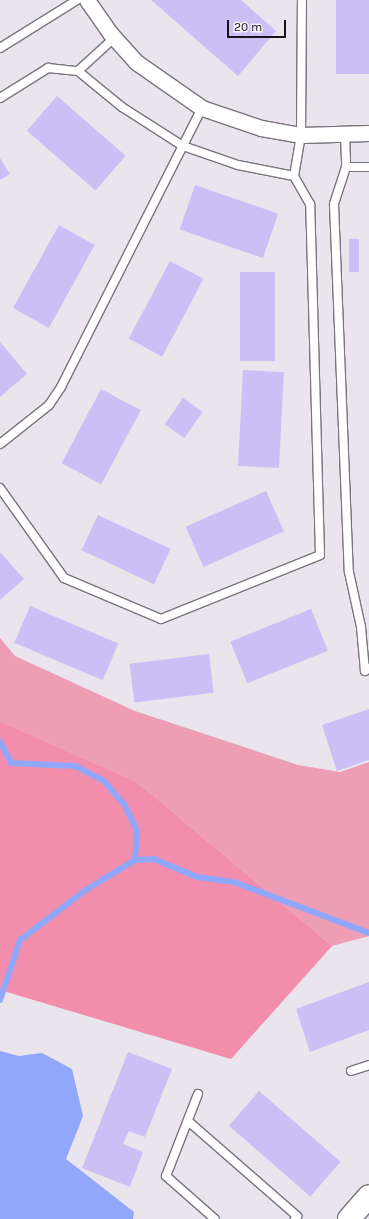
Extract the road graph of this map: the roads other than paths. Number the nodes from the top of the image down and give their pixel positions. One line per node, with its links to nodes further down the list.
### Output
1 (77, 0): 5 (lane)
2 (87, 0): 4 (street)
3 (301, 1): 11 (lane)
4 (114, 38): 6 (lane); 8 (street)
5 (0, 48)
6 (78, 71): 7 (lane); 12 (lane)
7 (0, 98)
8 (202, 108): 11 (street); 12 (lane)
9 (369, 133): 10 (street)
10 (345, 134): 11 (street); 13 (lane)
11 (301, 135): 15 (lane)
12 (183, 146): 15 (lane); 16 (lane)
13 (346, 167): 14 (lane); 19 (lane)
14 (369, 167)
15 (294, 176): 17 (lane)
16 (0, 444)
17 (0, 488)
18 (369, 623): 19 (lane)
19 (361, 627): 20 (lane)
20 (369, 668)
21 (369, 1065): 22 (lane)
22 (351, 1071)
23 (198, 1094): 24 (lane)
24 (188, 1121): 26 (lane); 27 (lane)
25 (369, 1196): 28 (main road)
26 (215, 1219)
27 (295, 1219)
28 (349, 1219)

